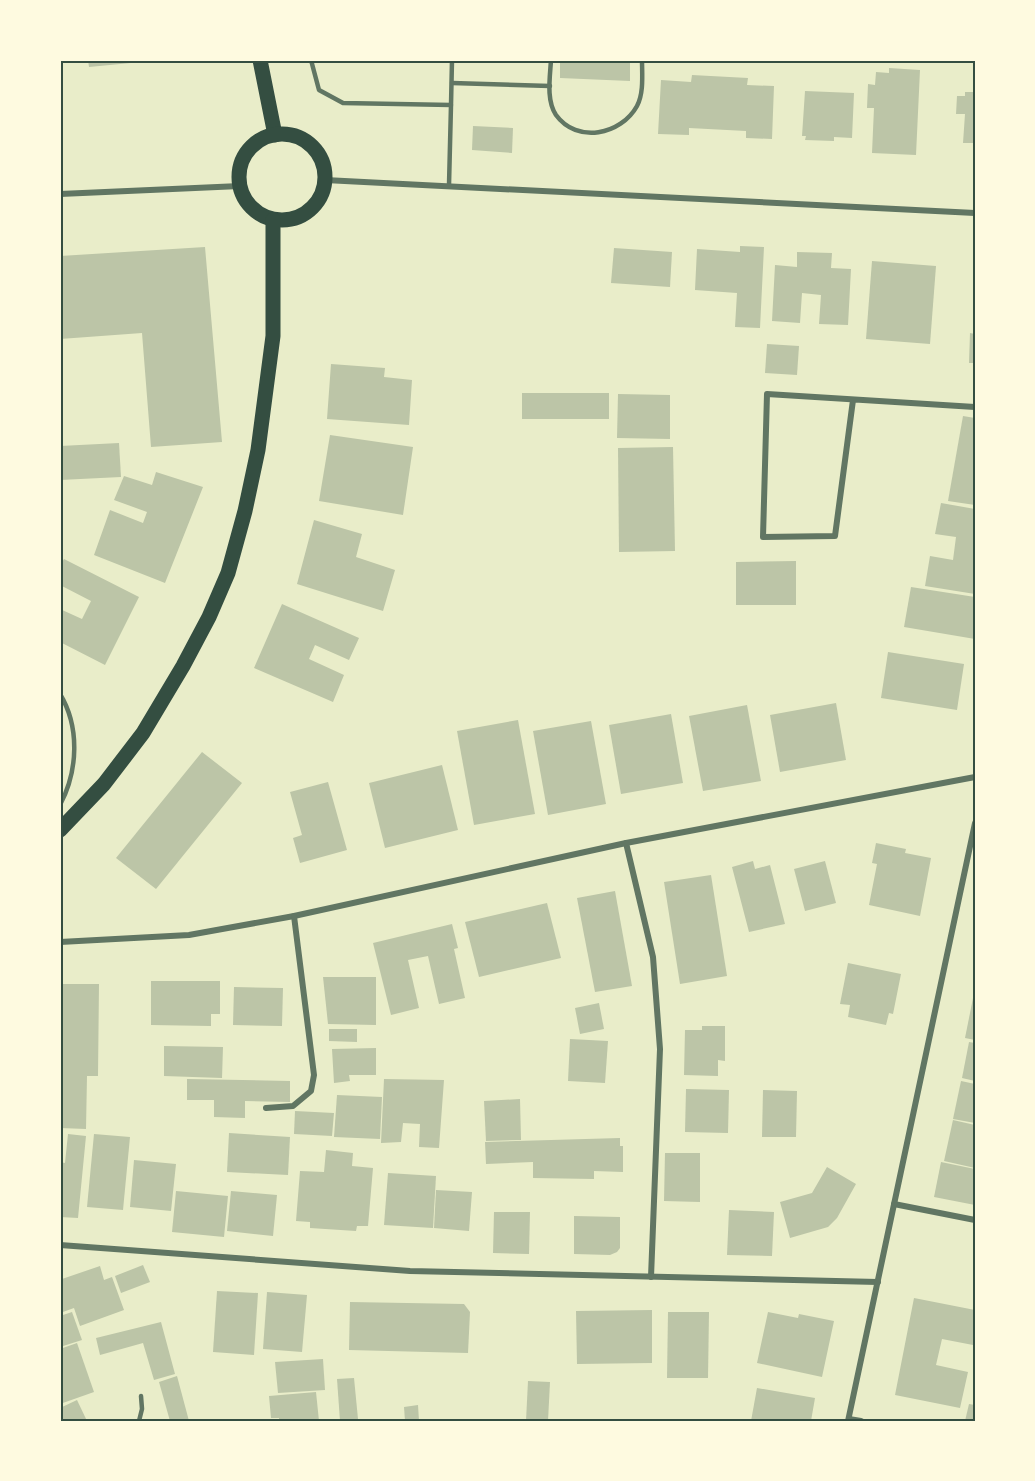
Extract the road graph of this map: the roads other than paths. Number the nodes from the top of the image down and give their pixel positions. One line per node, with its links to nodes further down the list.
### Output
1 (260, 60): 9 (main road)
2 (312, 60): 8 (lane)
3 (452, 60): 6 (lane)
4 (551, 60): 7 (lane)
5 (642, 60): 7 (lane)
6 (452, 83): 7 (lane); 8 (lane)
7 (550, 86)
8 (451, 105): 11 (lane)
9 (275, 135): 10 (main road); 12 (main road)
10 (325, 180): 11 (street); 15 (main road)
11 (449, 185): 14 (street)
12 (240, 186): 13 (street); 15 (main road)
13 (60, 194)
14 (975, 213)
15 (273, 219): 22 (main road)
16 (854, 400): 16 (street); 17 (street)
17 (975, 407)
18 (60, 694): 20 (lane)
19 (975, 777): 23 (street)
20 (60, 805)
21 (975, 822): 27 (street)
22 (60, 830)
23 (626, 843): 24 (street); 30 (street)
24 (294, 916): 25 (street); 26 (street)
25 (60, 942)
26 (266, 1108)
27 (894, 1204): 28 (street); 31 (street)
28 (975, 1220)
29 (60, 1245): 30 (street)
30 (651, 1277): 31 (street)
31 (878, 1282): 33 (street)
32 (141, 1396): 34 (lane)
33 (848, 1420): 35 (street)
34 (139, 1421)
35 (861, 1421)

